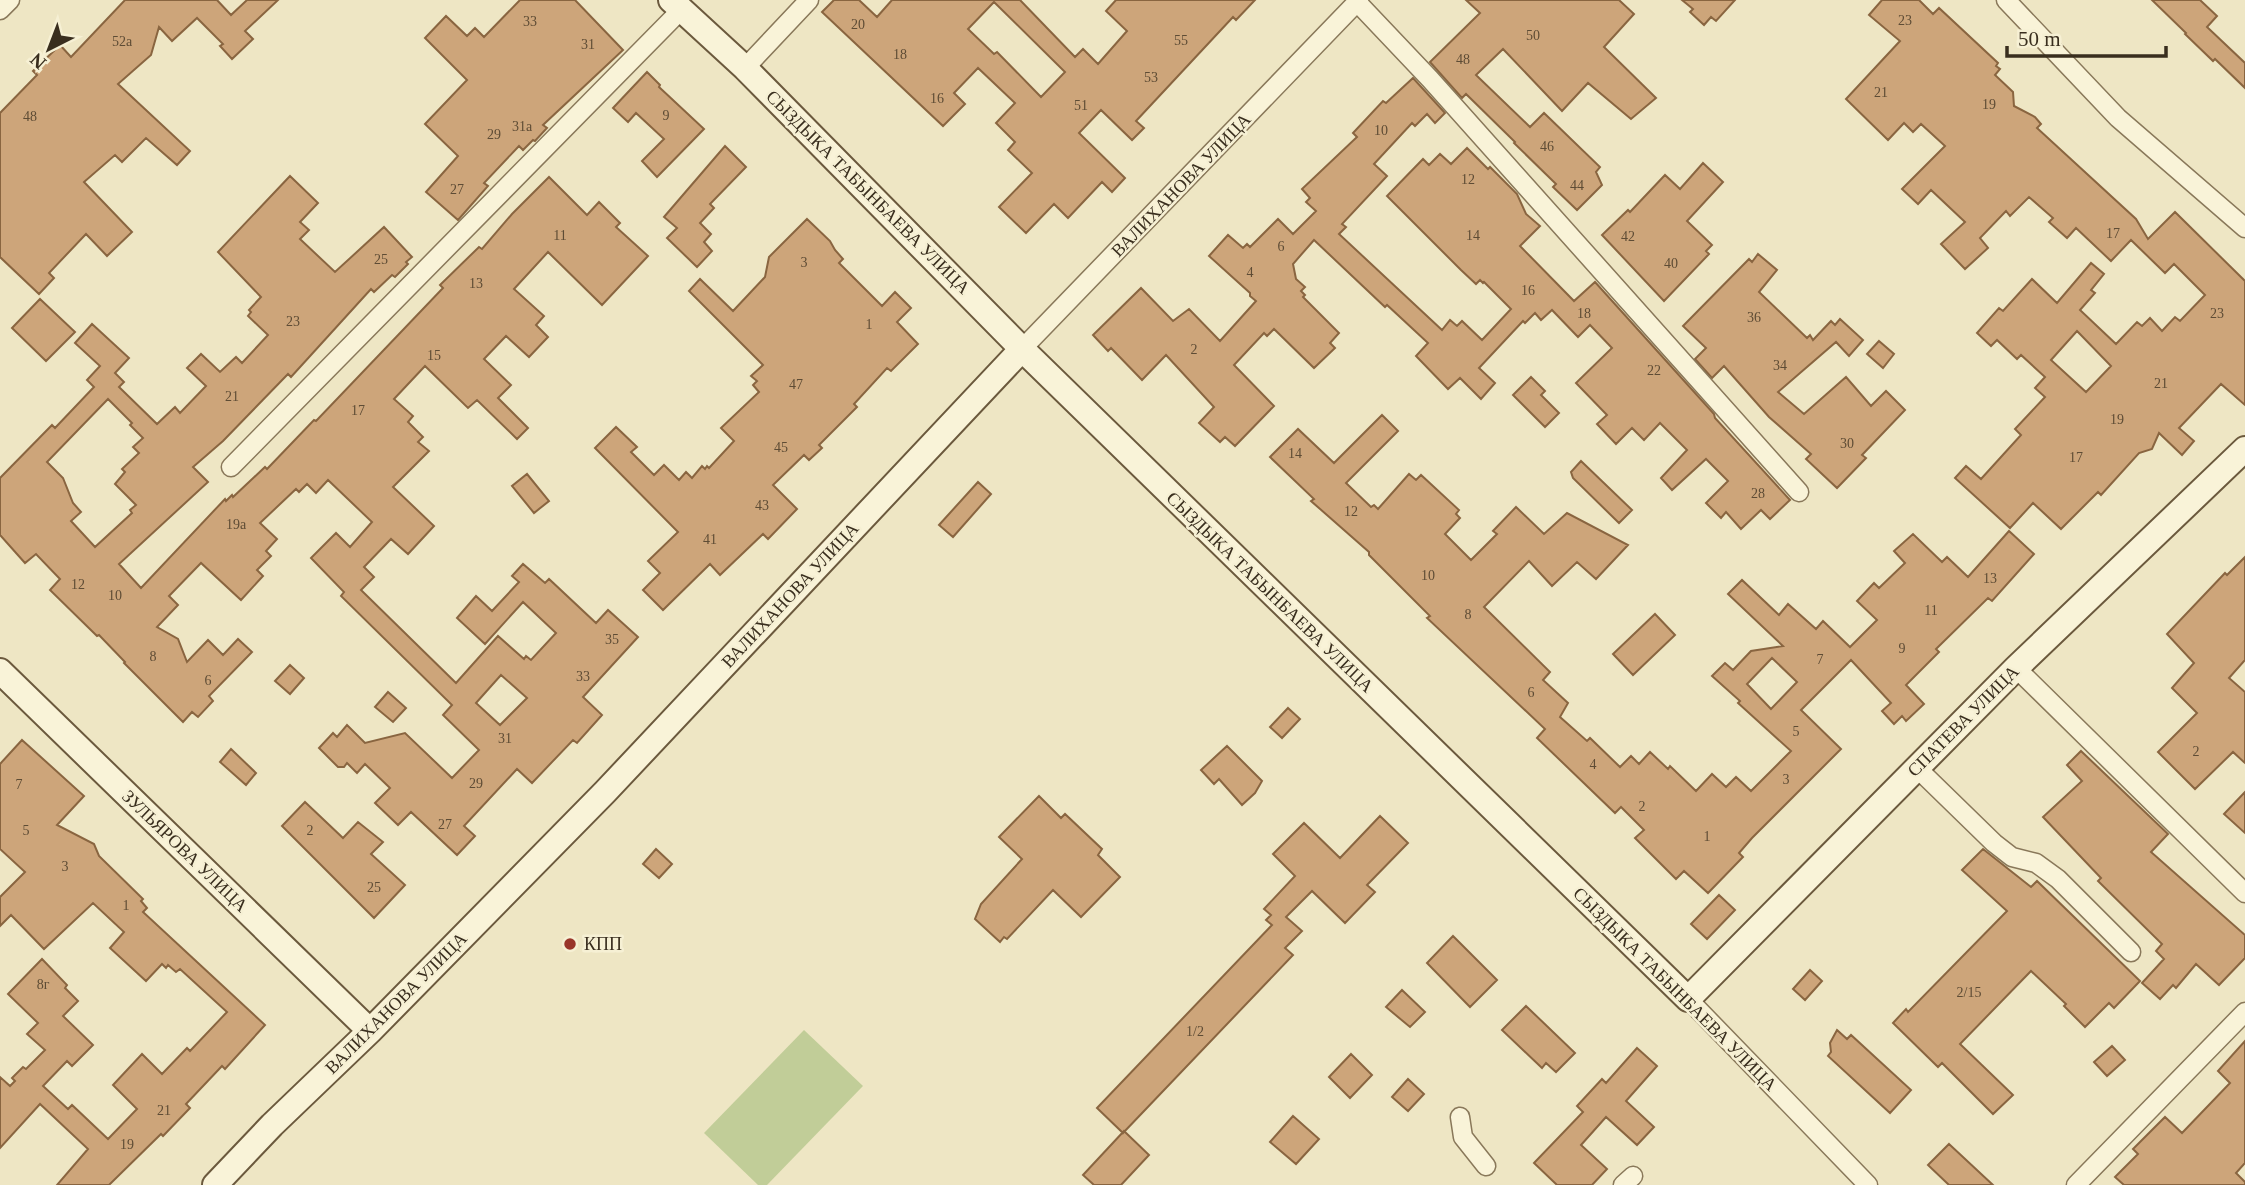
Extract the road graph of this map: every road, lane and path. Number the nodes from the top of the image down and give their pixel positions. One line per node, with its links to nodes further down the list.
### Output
1 (10, 0): 6 (street)
2 (809, 0): 7 (street)
3 (2006, 0): 8 (street)
4 (1358, 1): 9 (street, ВАЛИХАНОВА УЛИЦА); 12 (street)
5 (676, 5): 7 (street, СЫЗДЫКА ТАБЫНБАЕВА УЛИЦА); 11 (street)
6 (0, 10)
7 (745, 68): 9 (street, СЫЗДЫКА ТАБЫНБАЕВА УЛИЦА)
8 (2245, 228)
9 (1022, 349): 18 (street, СЫЗДЫКА ТАБЫНБАЕВА УЛИЦА); 20 (street, ВАЛИХАНОВА УЛИЦА)
10 (2245, 449): 13 (street, СПАТЕВА УЛИЦА)
11 (231, 467)
12 (1799, 492)
13 (2016, 668): 15 (street, СПАТЕВА УЛИЦА); 16 (street)
14 (0, 671): 20 (street, ЗУЛЬЯРОВА УЛИЦА)
15 (1917, 768): 17 (street); 18 (street, СПАТЕВА УЛИЦА)
16 (2245, 893)
17 (2132, 952)
18 (1688, 999): 24 (street, СЫЗДЫКА ТАБЫНБАЕВА УЛИЦА)
19 (2245, 1012): 25 (street)
20 (370, 1031): 23 (street, ВАЛИХАНОВА УЛИЦА)
21 (1460, 1117): 22 (street)
22 (1486, 1166)
23 (215, 1185)
24 (1868, 1185)
25 (2077, 1185)

